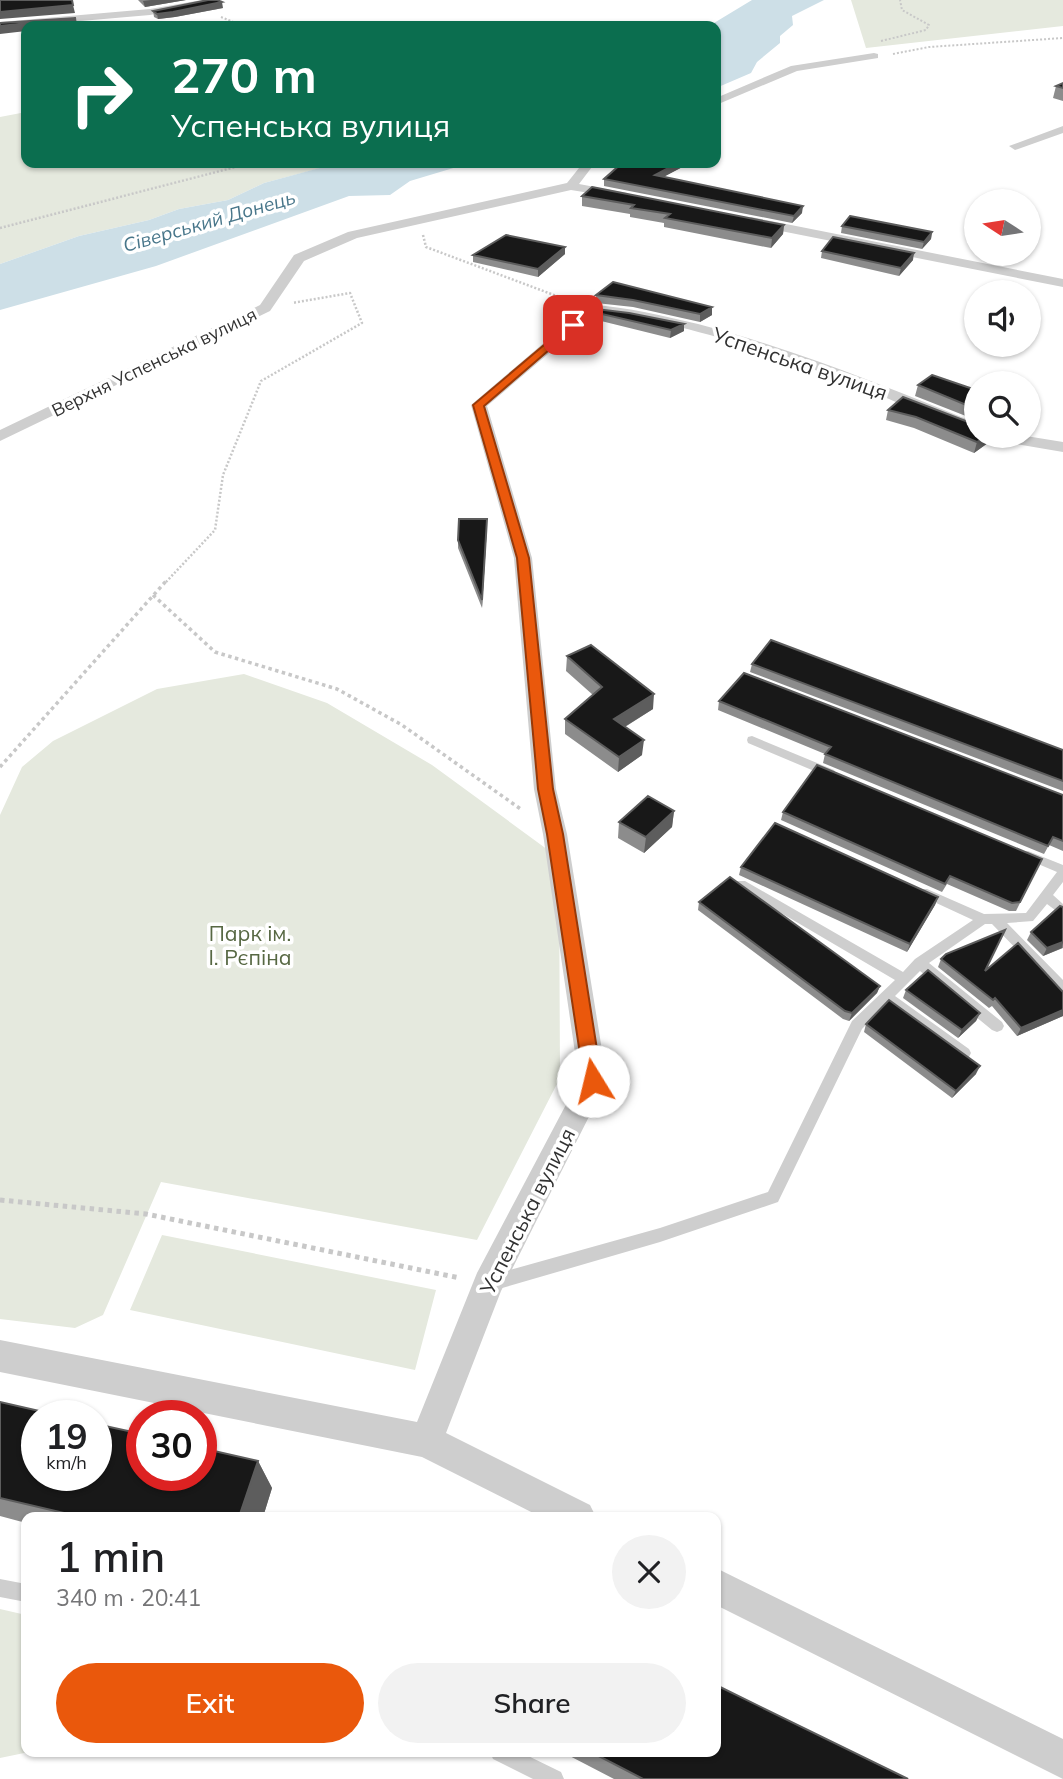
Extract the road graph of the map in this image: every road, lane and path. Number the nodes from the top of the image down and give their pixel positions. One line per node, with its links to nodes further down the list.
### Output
1 (218, 0): 3 (street)
2 (900, 0): 7 (path)
3 (46, 21)
4 (21, 23): 5 (street)
5 (0, 25)
6 (1063, 38): 7 (path)
7 (874, 56): 8 (street)
8 (721, 100)
9 (1063, 129): 10 (street)
10 (1015, 146)
11 (232, 168): 17 (path)
12 (585, 168): 13 (street)
13 (571, 186): 14 (street); 15 (street, Верхня Успенська вулиця)
14 (639, 199)
15 (450, 214): 20 (path); 22 (street, Верхня Успенська вулиця)
16 (735, 218): 18 (street)
17 (0, 228)
18 (1063, 283)
19 (288, 304): 25 (path)
20 (592, 309): 21 (street, Успенська вулиця); 29 (street, Успенська вулиця)
21 (964, 424)
22 (0, 436)
23 (1041, 443): 24 (street)
24 (1063, 447)
25 (153, 595): 27 (path); 29 (path)
26 (752, 740): 28 (lane)
27 (0, 767)
28 (839, 776)
29 (555, 834): 44 (street, Успенська вулиця)
30 (1013, 849): 31 (lane)
31 (1063, 872): 34 (lane)
32 (741, 884): 38 (lane)
33 (911, 886): 36 (lane)
34 (1046, 896): 35 (lane); 36 (lane)
35 (1063, 911)
36 (989, 919): 37 (lane); 39 (lane)
37 (920, 963): 38 (lane); 41 (lane)
38 (904, 979): 40 (lane)
39 (1063, 988)
40 (887, 997): 42 (lane); 44 (lane)
41 (997, 1026)
42 (964, 1053)
43 (0, 1200): 44 (path)
44 (488, 1284): 46 (street, Успенська вулиця)
45 (0, 1356): 46 (street)
46 (426, 1441): 47 (street)
47 (568, 1512)
48 (0, 1588): 50 (lane)
49 (721, 1589): 52 (street)
50 (21, 1592)
51 (510, 1757): 53 (lane)
52 (1063, 1760)
53 (554, 1779)

